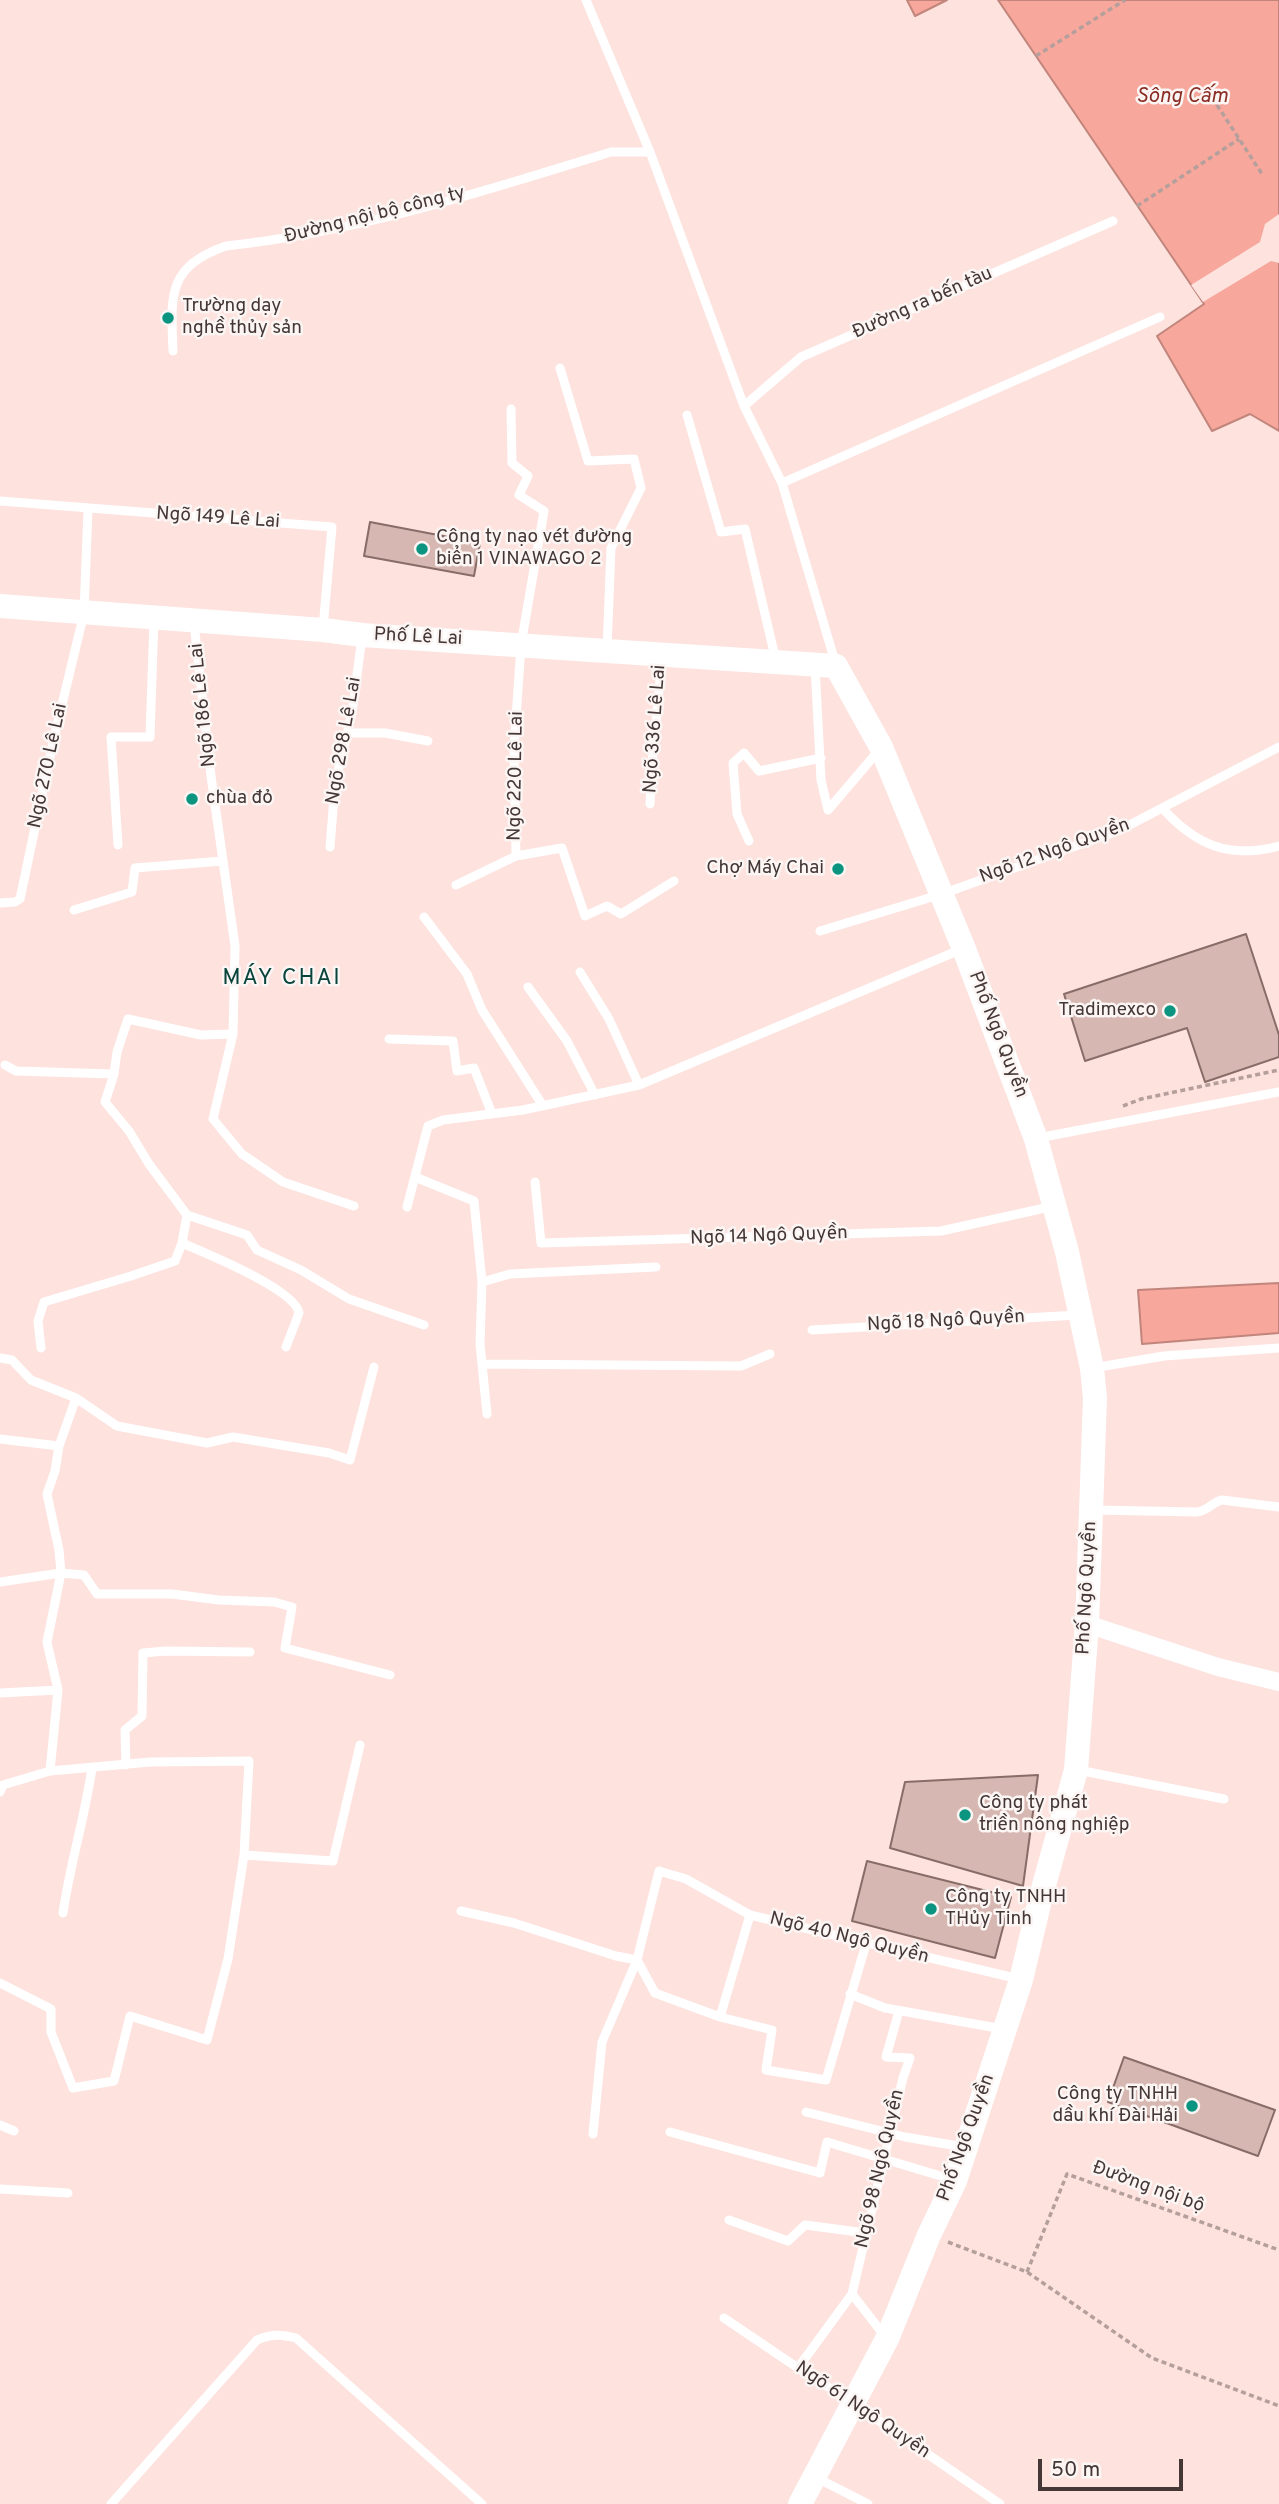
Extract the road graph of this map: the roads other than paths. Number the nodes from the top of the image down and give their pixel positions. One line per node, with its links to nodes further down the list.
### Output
1 (600, 0): 2 (lane)
2 (587, 3): 3 (lane)
3 (650, 152): 6 (lane, Đường nội bộ công ty); 8 (lane)
4 (1113, 222): 8 (lane, Đường ra bến tàu)
5 (1160, 317): 11 (lane)
6 (173, 351)
7 (560, 369): 21 (lane)
8 (744, 406): 11 (lane)
9 (511, 409): 20 (lane, Ngõ 220 Lê Lai)
10 (687, 415): 23 (lane)
11 (782, 483): 24 (lane)
12 (0, 501): 13 (lane, Ngõ 149 Lê Lai)
13 (88, 509): 15 (lane); 18 (lane, Ngõ 149 Lê Lai)
14 (0, 606): 15 (street, Phố Lê Lai)
15 (84, 613): 16 (street, Phố Lê Lai); 41 (lane, Ngõ 270 Lê Lai)
16 (154, 618): 17 (street, Phố Lê Lai); 33 (lane)
17 (194, 621): 18 (street, Phố Lê Lai); 37 (lane, Ngõ 186 Lê Lai)
18 (323, 630): 19 (street, Phố Lê Lai)
19 (362, 635): 20 (street, Phố Lê Lai); 25 (lane, Ngõ 298 Lê Lai)
20 (521, 645): 21 (street, Phố Lê Lai); 36 (lane, Ngõ 220 Lê Lai)
21 (607, 651): 22 (street, Phố Lê Lai)
22 (662, 655): 23 (street, Phố Lê Lai); 30 (lane, Ngõ 336 Lê Lai)
23 (776, 663): 24 (street, Phố Lê Lai)
24 (826, 666): 27 (street, Phố Ngô Quyền); 29 (lane)
25 (347, 733): 26 (lane); 35 (lane, Ngõ 298 Lê Lai)
26 (428, 741)
27 (881, 747): 29 (lane); 40 (street, Phố Ngô Quyền)
28 (1279, 747): 31 (lane, Ngõ 12 Ngô Quyền)
29 (821, 758): 32 (lane)
30 (650, 804)
31 (1163, 809): 34 (lane); 40 (lane, Ngõ 12 Ngô Quyền)
32 (749, 841)
33 (118, 845)
34 (1279, 846)
35 (330, 847)
36 (516, 856): 38 (lane, Ngõ 220 Lê Lai); 39 (lane)
37 (223, 861): 42 (lane); 48 (lane, Ngõ 186 Lê Lai)
38 (674, 881)
39 (456, 885)
40 (942, 894): 44 (lane, Ngõ 12 Ngô Quyền); 45 (street, Phố Ngô Quyền)
41 (0, 903)
42 (74, 910)
43 (424, 917): 55 (lane)
44 (820, 931)
45 (964, 949): 52 (lane); 57 (street, Phố Ngô Quyền)
46 (580, 972): 52 (lane)
47 (528, 987): 54 (lane)
48 (233, 1034): 51 (lane); 60 (lane, Ngõ 186 Lê Lai)
49 (389, 1039): 56 (lane)
50 (5, 1065): 51 (lane)
51 (114, 1074): 63 (lane)
52 (639, 1084): 54 (lane)
53 (1279, 1093): 57 (lane)
54 (595, 1095): 55 (lane)
55 (543, 1105): 56 (lane)
56 (492, 1114): 58 (lane)
57 (1036, 1139): 61 (street, Phố Ngô Quyền)
58 (415, 1177): 62 (lane); 66 (lane)
59 (535, 1182): 61 (lane, Ngõ 14 Ngô Quyền)
60 (354, 1206)
61 (1055, 1206): 67 (street, Phố Ngô Quyền)
62 (407, 1207)
63 (187, 1215): 64 (lane); 68 (lane)
64 (182, 1242): 70 (lane); 71 (lane)
65 (656, 1268): 66 (lane)
66 (482, 1282): 75 (lane)
67 (1079, 1315): 69 (lane, Ngõ 18 Ngô Quyền); 77 (street, Phố Ngô Quyền)
68 (424, 1325)
69 (812, 1330)
70 (286, 1347)
71 (41, 1348)
72 (1279, 1348): 77 (lane)
73 (769, 1354): 75 (lane)
74 (0, 1358): 78 (lane)
75 (482, 1364): 79 (lane)
76 (374, 1367): 78 (lane)
77 (1092, 1368): 83 (street, Phố Ngô Quyền)
78 (76, 1398): 81 (lane)
79 (487, 1414)
80 (0, 1439): 81 (lane)
81 (59, 1446): 84 (lane)
82 (1279, 1507): 83 (lane)
83 (1093, 1510): 86 (street, Phố Ngô Quyền)
84 (61, 1573): 85 (lane); 88 (lane); 90 (lane)
85 (0, 1582)
86 (1087, 1624): 89 (street); 95 (street, Phố Ngô Quyền)
87 (250, 1652): 93 (lane)
88 (390, 1675)
89 (1279, 1682)
90 (58, 1690): 91 (lane); 96 (lane)
91 (0, 1693)
92 (360, 1745): 99 (lane)
93 (126, 1765): 94 (lane); 99 (lane)
94 (92, 1768): 96 (lane); 101 (lane)
95 (1076, 1770): 98 (lane); 105 (street, Phố Ngô Quyền)
96 (50, 1771): 97 (lane)
97 (1, 1787)
98 (1224, 1798)
99 (244, 1855): 106 (lane)
100 (461, 1911): 104 (lane)
101 (63, 1913)
102 (750, 1914): 103 (lane, Ngõ 40 Ngô Quyền); 104 (lane, Ngõ 40 Ngô Quyền); 109 (lane)
103 (866, 1944): 105 (lane, Ngõ 40 Ngô Quyền); 107 (lane)
104 (637, 1960): 109 (lane); 116 (lane)
105 (1021, 1980): 110 (street, Phố Ngô Quyền)
106 (0, 1983)
107 (850, 1994): 108 (lane); 109 (lane)
108 (899, 2011): 110 (lane); 115 (lane, Ngõ 98 Ngô Quyền)
109 (720, 2017)
110 (1004, 2029): 117 (street, Phố Ngô Quyền)
111 (806, 2112): 115 (lane)
112 (0, 2125): 113 (lane)
113 (14, 2131)
114 (670, 2132): 118 (lane)
115 (890, 2133): 117 (lane); 118 (lane, Ngõ 98 Ngô Quyền)
116 (593, 2134)
117 (966, 2147): 119 (street, Phố Ngô Quyền)
118 (884, 2161): 119 (lane); 123 (lane, Ngõ 98 Ngô Quyền)
119 (956, 2181): 126 (street, Phố Ngô Quyền)
120 (0, 2189): 121 (lane)
121 (68, 2193)
122 (729, 2220): 123 (lane)
123 (866, 2233): 124 (lane, Ngõ 98 Ngô Quyền)
124 (852, 2294): 126 (lane); 127 (lane)
125 (724, 2318): 127 (lane, Ngõ 61 Ngô Quyền)
126 (887, 2339): 128 (street, Phố Ngô Quyền)
127 (798, 2368): 128 (lane, Ngõ 61 Ngô Quyền)
128 (852, 2402): 129 (street, Phố Ngô Quyền); 134 (lane, Ngõ 61 Ngô Quyền)
129 (816, 2477): 132 (street, Phố Ngô Quyền); 133 (lane)
130 (111, 2504): 131 (lane)
131 (482, 2504)
132 (800, 2504)
133 (868, 2504)
134 (1000, 2504)

